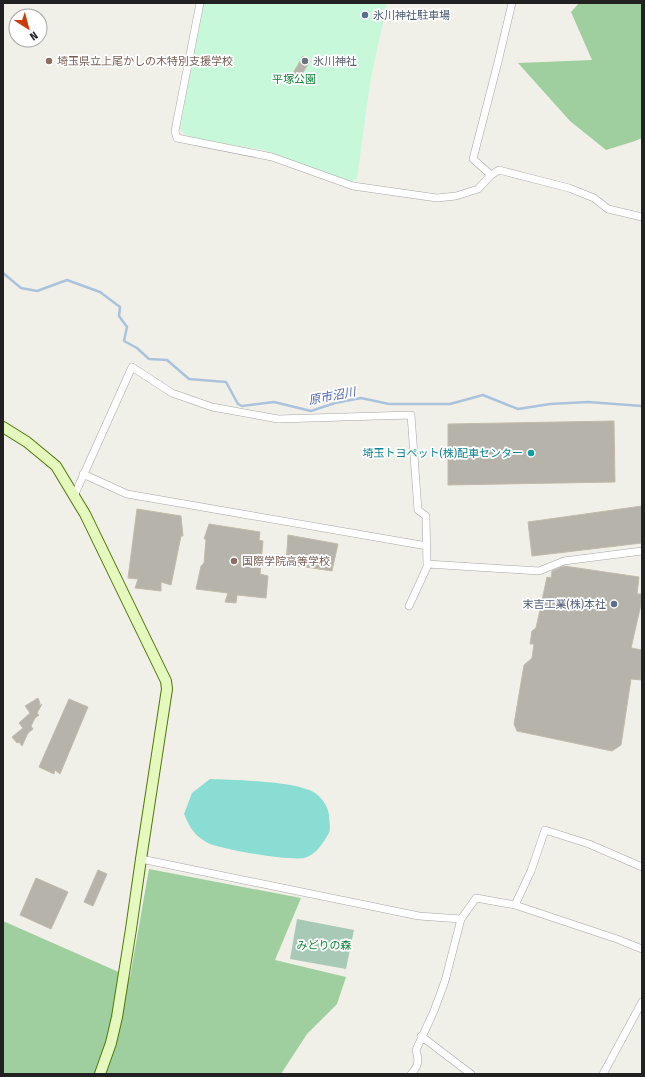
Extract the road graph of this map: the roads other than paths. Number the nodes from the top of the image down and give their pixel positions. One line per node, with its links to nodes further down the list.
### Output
1 (200, 3): 3 (street)
2 (512, 3): 3 (street)
3 (491, 175): 4 (street)
4 (642, 217)
5 (3, 427): 7 (street)
6 (83, 474): 7 (street); 8 (street); 8 (street)
7 (74, 496): 12 (street)
8 (427, 546): 10 (street)
9 (642, 551): 10 (street)
10 (427, 564): 11 (street)
11 (409, 606)
12 (141, 859): 15 (street); 19 (street)
13 (642, 867): 14 (street)
14 (515, 905): 15 (street); 16 (street)
15 (461, 919): 18 (street)
16 (642, 949)
17 (642, 1002): 22 (street)
18 (421, 1036): 20 (street); 21 (street)
19 (100, 1074)
20 (411, 1074)
21 (471, 1074)
22 (603, 1074)

